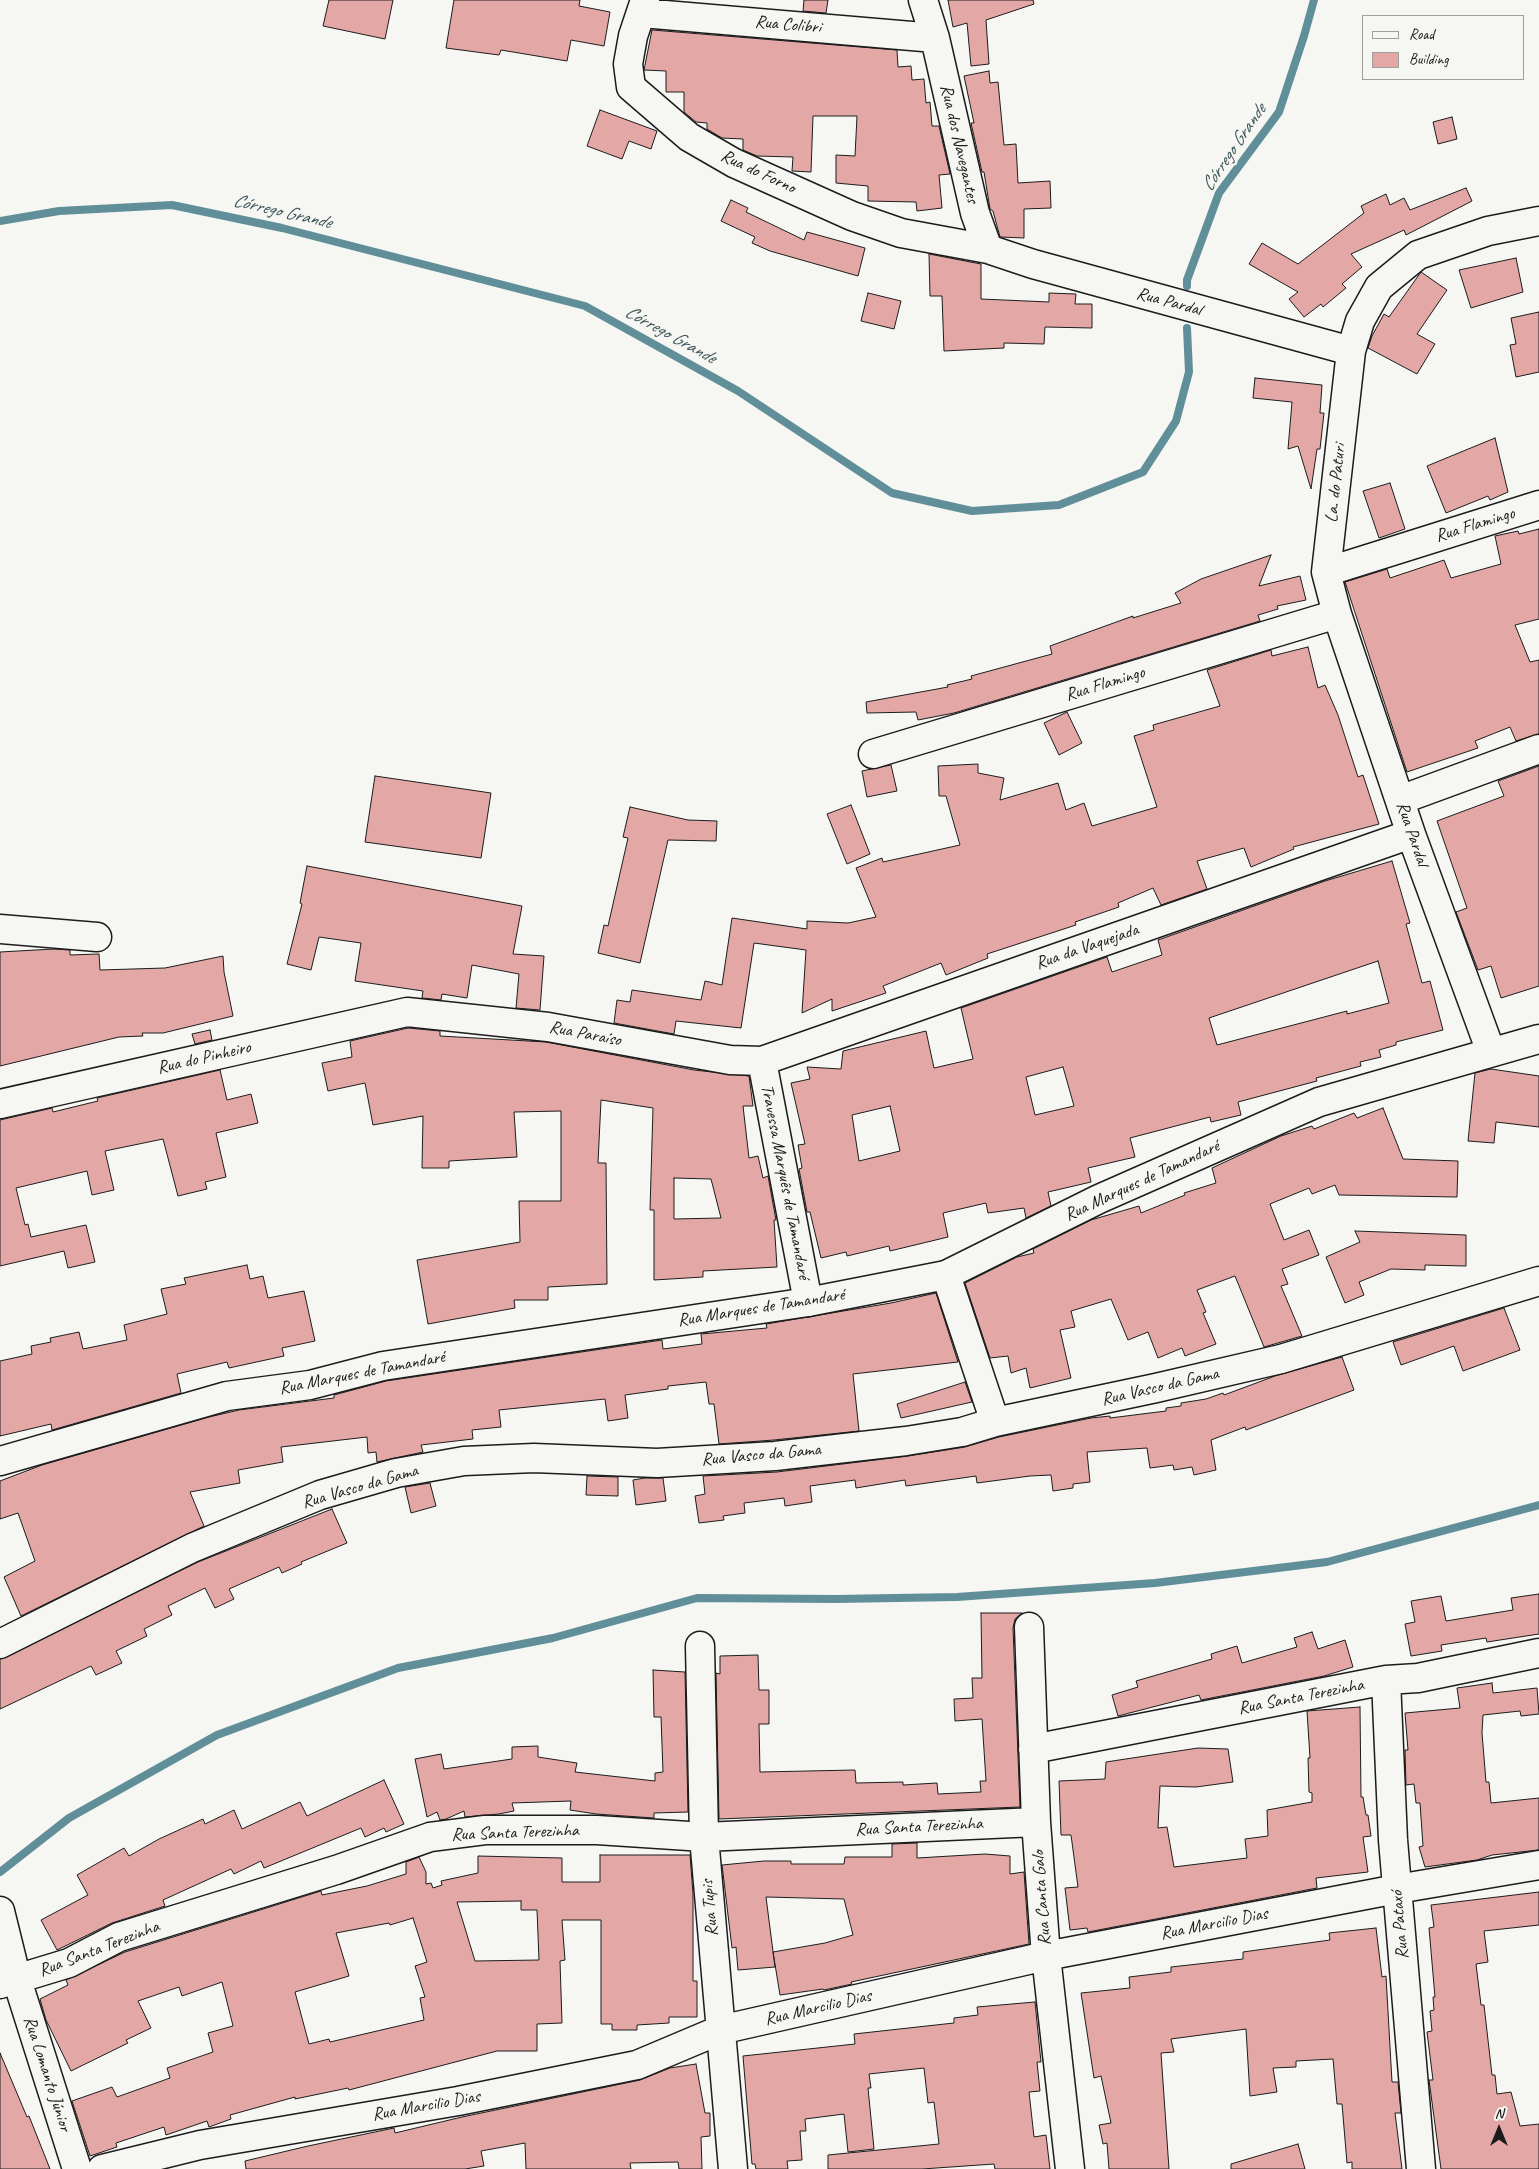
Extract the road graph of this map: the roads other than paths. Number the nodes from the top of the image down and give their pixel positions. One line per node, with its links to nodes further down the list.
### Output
1 (923, 0): 3 (street, Rua dos Navegantes)
2 (643, 6): 3 (street, Rua Colibri); 5 (street, Rua do Forno)
3 (935, 38): 5 (street, Rua dos Navegantes)
4 (1539, 221): 6 (street, La. do Paturi)
5 (988, 249): 6 (street, Rua Pardal)
6 (1351, 351): 8 (street, La. do Paturi)
7 (1539, 505): 8 (street, Rua Flamingo)
8 (1326, 572): 9 (street, La. do Paturi)
9 (1337, 614): 11 (street, Rua Flamingo); 12 (street, Rua Pardal)
10 (1539, 749): 12 (street)
11 (873, 754)
12 (1400, 800): 13 (street, Rua Pardal)
13 (1411, 834): 18 (street, Rua Pardal); 19 (street, Rua da Vaquejada)
14 (0, 929): 15 (street)
15 (97, 937)
16 (407, 1012): 19 (street, Rua Paraíso); 20 (street, Rua do Pinheiro)
17 (1535, 1045): 18 (street, Rua Marques de Tamandaré)
18 (1491, 1052): 21 (street, Rua Marques de Tamandaré)
19 (762, 1061): 23 (street, Travessa Marquês de Tamandaré)
20 (0, 1104)
21 (946, 1275): 23 (street, Rua Marques de Tamandaré); 24 (street)
22 (1539, 1281): 24 (street, Rua Vasco da Gama)
23 (808, 1302): 25 (street, Rua Marques de Tamandaré)
24 (995, 1422): 27 (street, Rua Vasco da Gama)
25 (0, 1461)
26 (1029, 1627): 31 (street, Rua Canta Galo)
27 (0, 1644)
28 (700, 1646): 33 (street, Rua Tupis)
29 (1539, 1653): 30 (street, Rua Santa Terezinha)
30 (1386, 1680): 31 (street, Rua Santa Terezinha); 35 (street, Rua Pataxó)
31 (1033, 1749): 32 (street, Rua Canta Galo)
32 (1036, 1822): 33 (street, Rua Santa Terezinha); 37 (street, Rua Canta Galo)
33 (704, 1837): 38 (street, Rua Santa Terezinha); 39 (street, Rua Tupis)
34 (1539, 1866): 35 (street, Rua Marcilio Dias)
35 (1397, 1889): 37 (street, Rua Marcilio Dias); 44 (street, Rua Pataxó)
36 (0, 1911): 38 (street, Rua Lomanto Júnior)
37 (1046, 1956): 39 (street, Rua Marcilio Dias); 43 (street, Rua Canta Galo)
38 (9, 1982): 40 (street, Rua Lomanto Júnior)
39 (720, 2030): 41 (street, Rua Marcilio Dias); 42 (street, Rua Tupis)
40 (77, 2169)
41 (102, 2169)
42 (733, 2169)
43 (1070, 2169)
44 (1421, 2169)

